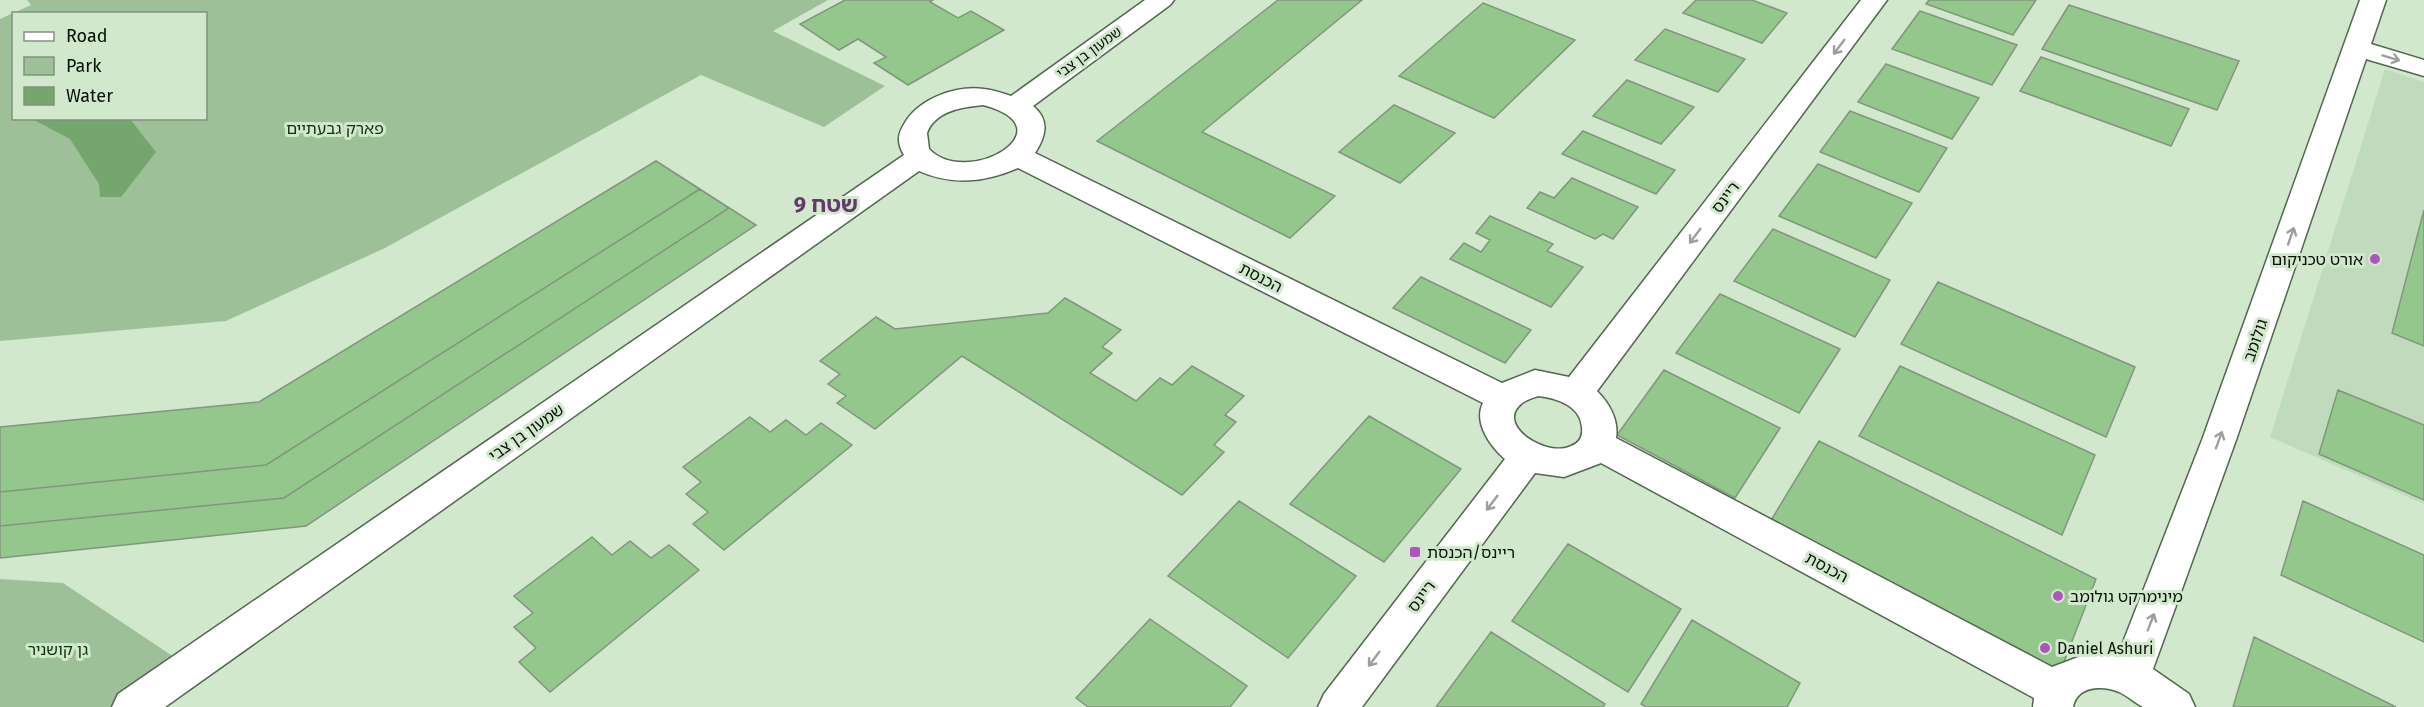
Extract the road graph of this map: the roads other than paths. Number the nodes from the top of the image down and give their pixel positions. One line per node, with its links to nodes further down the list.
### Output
1 (1161, 0): 6 (street, שמעון בן צבי)
2 (1874, 0): 9 (street, ריינס, one-way to 9)
3 (2373, 0): 4 (street, גולומב)
4 (2357, 48): 5 (street, one-way to 5); 13 (street, גולומב, one-way to 4)
5 (2424, 68)
6 (1016, 105): 7 (street); 8 (street)
7 (1018, 156): 8 (street); 10 (street, הכנסת)
8 (920, 158): 15 (street, שמעון בן צבי)
9 (1576, 393): 10 (street); 11 (street)
10 (1503, 398): 12 (street)
11 (1597, 444): 12 (street); 14 (street, הכנסת)
12 (1527, 457): 16 (street, ריינס, one-way to 16)
13 (2130, 677): 14 (street); 17 (street)
14 (2055, 698)
15 (132, 707)
16 (1338, 707)
17 (2175, 707)

